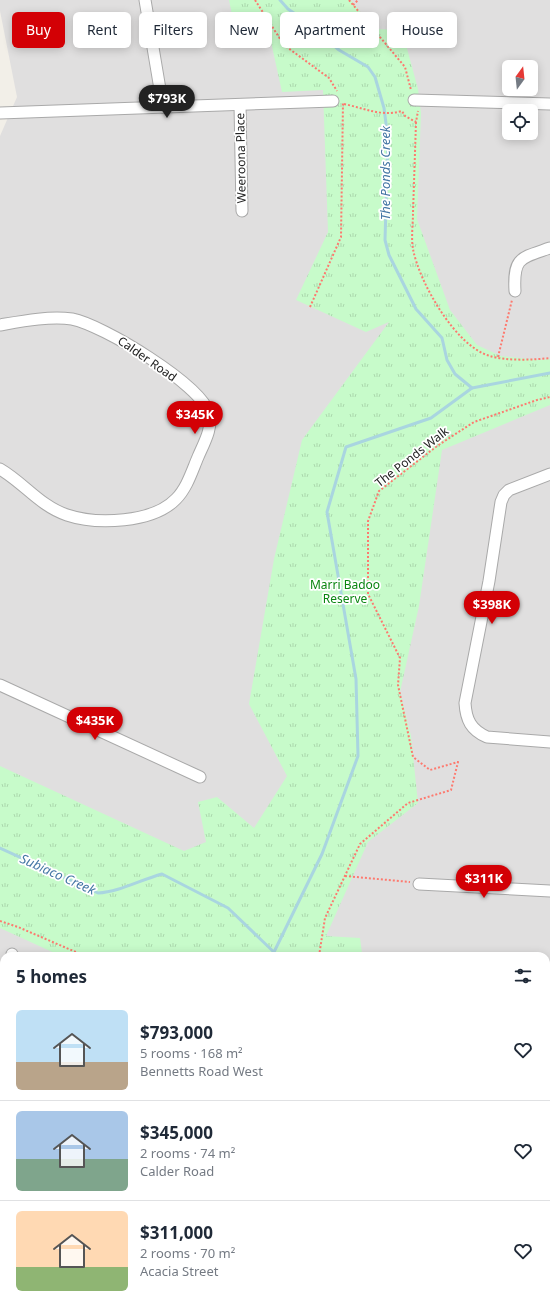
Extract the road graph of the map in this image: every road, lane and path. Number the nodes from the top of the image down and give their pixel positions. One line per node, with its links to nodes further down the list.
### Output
1 (145, 0): 10 (street)
2 (255, 0): 7 (path)
3 (348, 0): 5 (path)
4 (358, 0): 5 (path)
5 (353, 5): 6 (path)
6 (414, 100): 8 (street); 12 (path)
7 (339, 102): 9 (street); 12 (path); 16 (path)
8 (550, 104)
9 (240, 105): 10 (street); 13 (street, Weeroona Place)
10 (164, 108): 11 (street)
11 (0, 113)
12 (416, 122): 18 (path)
13 (242, 211)
14 (550, 248): 15 (street)
15 (515, 291): 18 (path)
16 (310, 307)
17 (0, 325): 21 (street, Calder Road)
18 (498, 356): 19 (path)
19 (550, 358)
20 (550, 397): 26 (path, The Ponds Walk)
21 (0, 470)
22 (550, 474): 24 (street)
23 (0, 685): 25 (street)
24 (550, 742)
25 (200, 777)
26 (345, 876): 27 (path); 31 (path, The Ponds Walk)
27 (419, 884): 28 (street)
28 (550, 891)
29 (0, 921): 30 (path)
30 (76, 952)
31 (320, 952)

